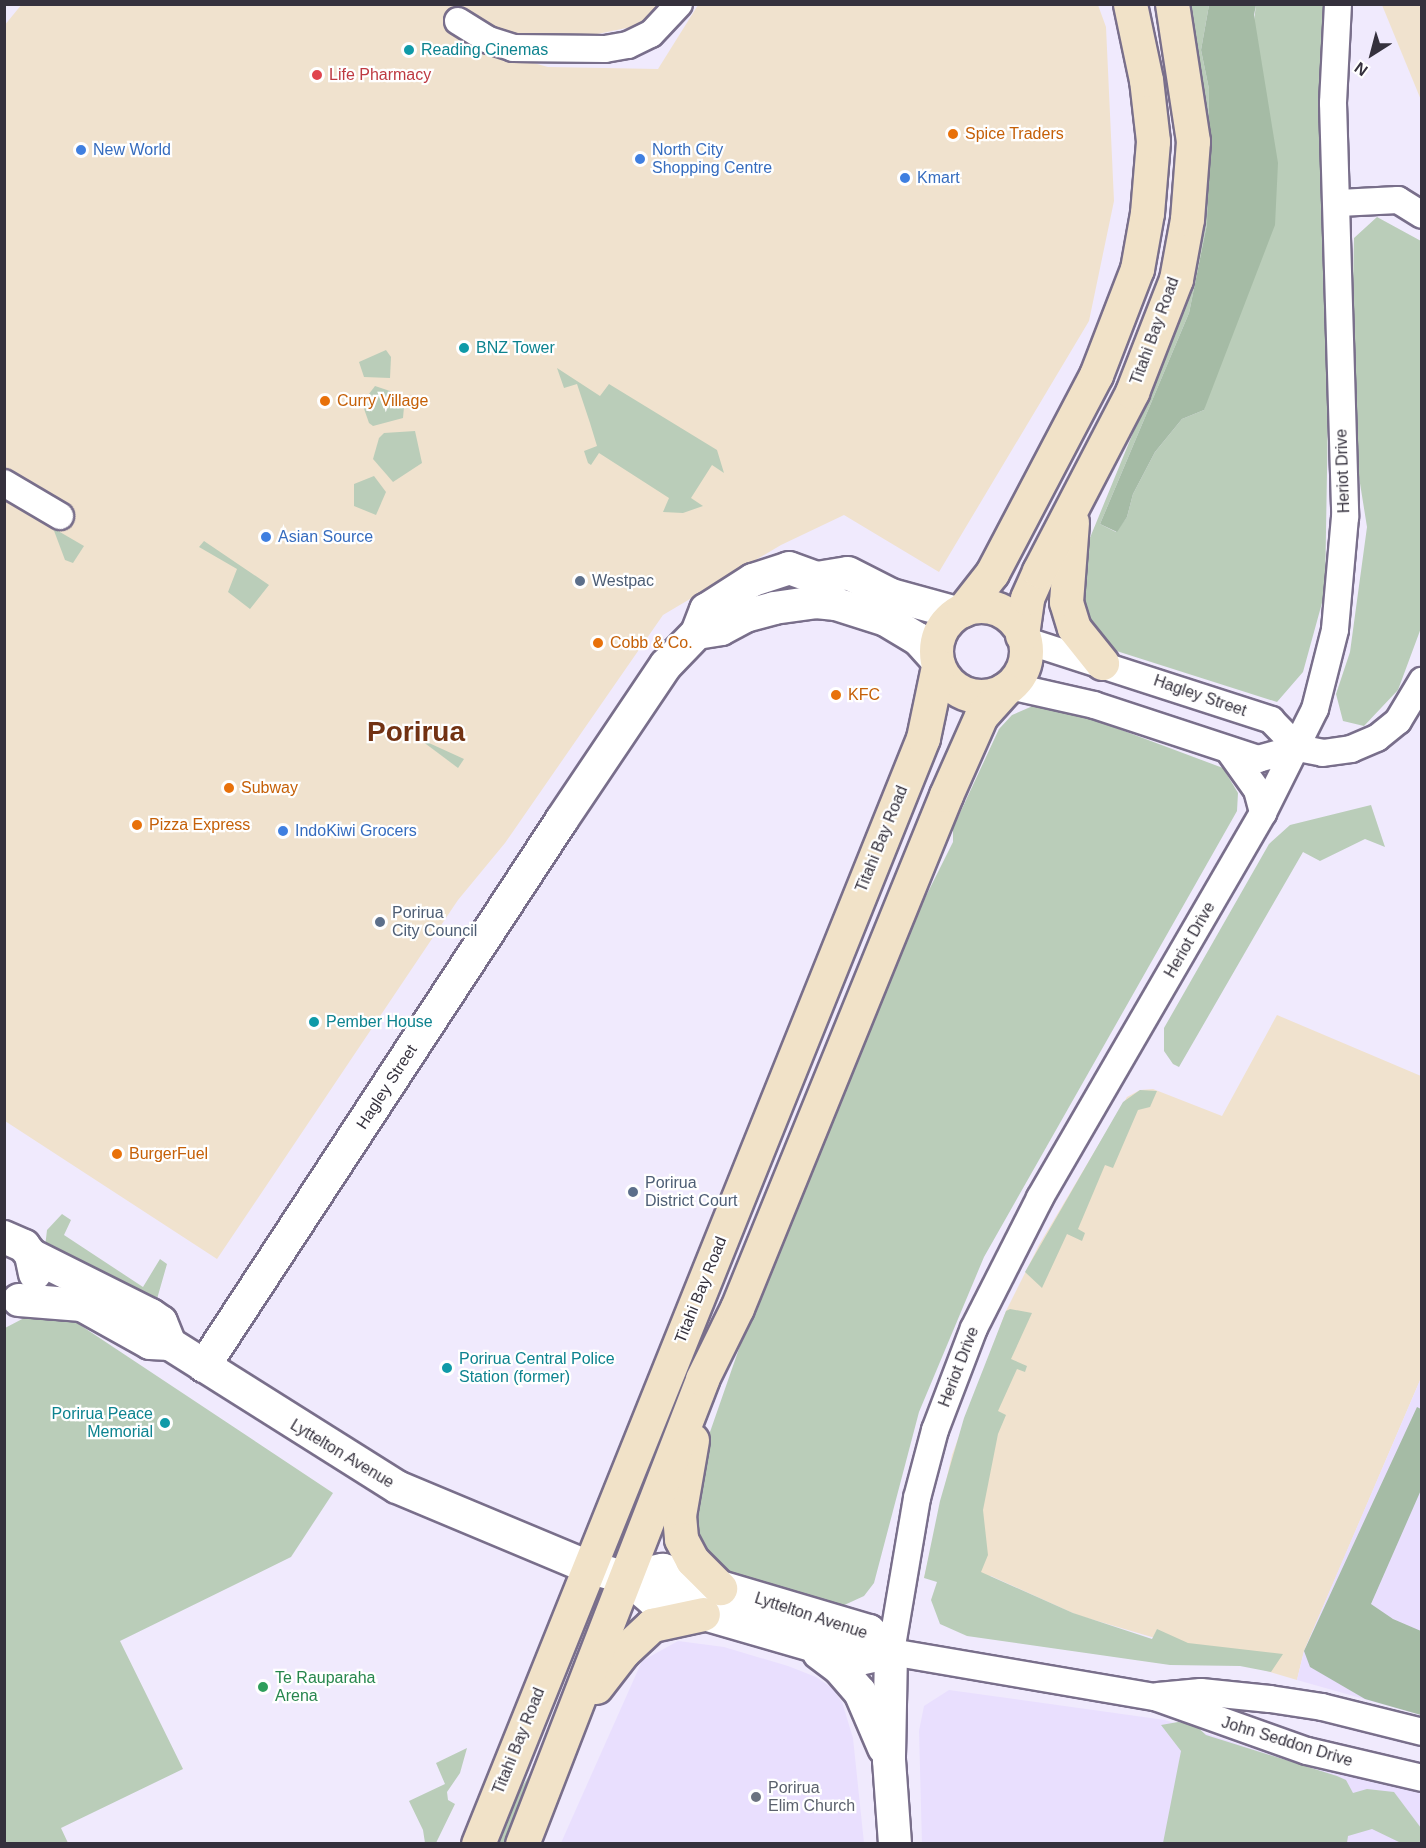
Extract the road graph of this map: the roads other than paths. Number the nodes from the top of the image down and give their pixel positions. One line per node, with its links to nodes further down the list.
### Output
1 (680, 4): 5 (street)
2 (1130, 4): 12 (main road)
3 (1172, 4): 9 (main road, Titahi Bay Road)
4 (1338, 4): 6 (street, Heriot Drive)
5 (458, 21)
6 (1339, 203): 7 (street); 19 (street, Heriot Drive)
7 (1422, 215)
8 (4, 483): 10 (street)
9 (1074, 505): 14 (main road, Titahi Bay Road); 16 (main road)
10 (60, 516)
11 (807, 583): 12 (street, Hagley Street); 13 (street, Hagley Street); 13 (street, Hagley Street); 15 (street, Hagley Street)
12 (960, 612): 14 (main road); 15 (main road)
13 (697, 633): 26 (street, Hagley Street)
14 (1023, 637): 16 (street, Hagley Street); 18 (main road)
15 (938, 662): 18 (main road); 28 (main road, Titahi Bay Road)
16 (1102, 663): 19 (street, Hagley Street)
17 (1422, 681): 19 (street)
18 (1007, 687): 20 (street); 27 (main road)
19 (1298, 748): 20 (street); 21 (street, Heriot Drive)
20 (1230, 752): 21 (street)
21 (1263, 813): 32 (street, Heriot Drive)
22 (4, 1238): 23 (street, Lyttelton Avenue)
23 (31, 1255): 24 (street); 25 (street, Lyttelton Avenue)
24 (12, 1303): 25 (street, Lyttelton Avenue)
25 (170, 1344): 26 (street, Lyttelton Avenue)
26 (204, 1366): 28 (street, Lyttelton Avenue)
27 (702, 1379): 29 (main road); 30 (main road)
28 (588, 1567): 29 (street, Lyttelton Avenue); 38 (main road, Titahi Bay Road)
29 (627, 1578): 30 (street, Lyttelton Avenue); 34 (main road)
30 (711, 1601): 31 (street, Lyttelton Avenue); 32 (street, Lyttelton Avenue); 34 (main road)
31 (806, 1645): 32 (street, Lyttelton Avenue); 36 (street)
32 (891, 1652): 33 (street, John Seddon Drive); 36 (street, Heriot Drive)
33 (1155, 1697): 35 (street, John Seddon Drive); 37 (street, John Seddon Drive)
34 (573, 1720): 39 (main road)
35 (1422, 1732)
36 (889, 1760): 40 (street, Heriot Drive)
37 (1422, 1778)
38 (478, 1844)
39 (522, 1844)
40 (895, 1844)

